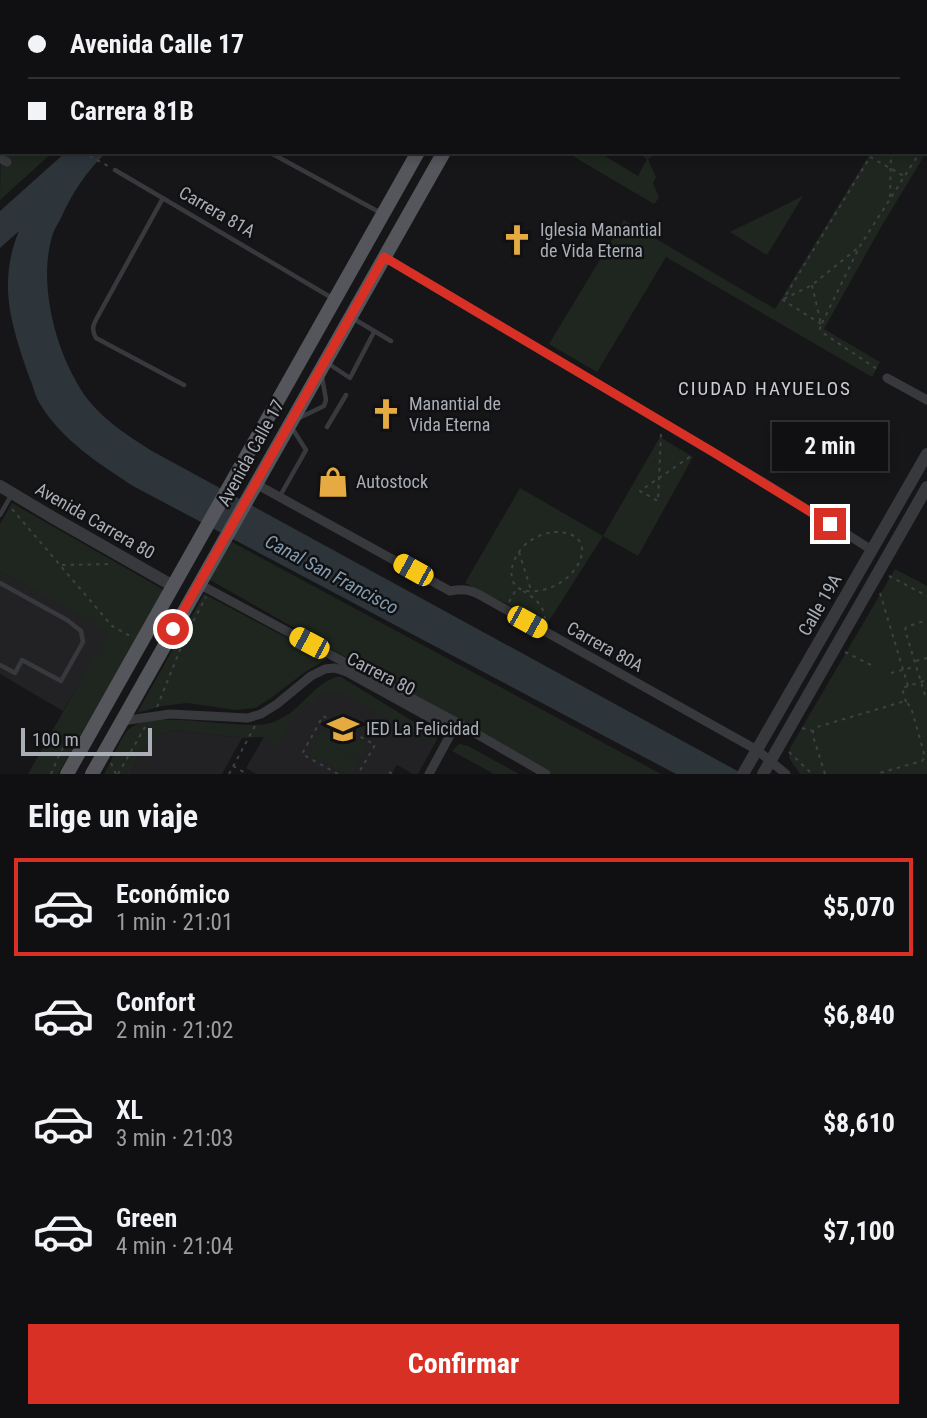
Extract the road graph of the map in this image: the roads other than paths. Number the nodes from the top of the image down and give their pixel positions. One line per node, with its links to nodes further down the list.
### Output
1 (273, 154): 6 (lane)
2 (414, 154): 6 (main road, Avenida Calle 17)
3 (443, 154): 7 (main road, Avenida Calle 17)
4 (116, 170): 5 (lane, Carrera 81A)
5 (163, 198): 8 (lane, Carrera 81A); 14 (lane)
6 (384, 214): 8 (main road, Avenida Calle 17)
7 (384, 257): 9 (main road, Avenida Calle 17); 28 (street)
8 (336, 300): 30 (main road, Avenida Calle 17)
9 (350, 317): 10 (lane); 12 (main road, Avenida Calle 17)
10 (374, 332): 11 (lane); 12 (lane)
11 (391, 341)
12 (323, 366): 17 (lane); 19 (main road, Avenida Calle 17)
13 (887, 377): 16 (street)
14 (184, 385)
15 (346, 395): 18 (lane)
16 (927, 400)
17 (324, 405): 18 (lane); 19 (lane)
18 (335, 411): 20 (lane)
19 (290, 422): 24 (main road, Avenida Calle 17); 25 (lane)
20 (327, 427)
21 (927, 454): 28 (street, Calle 19A)
22 (0, 486): 26 (street, Avenida Carrera 80)
23 (927, 487): 36 (street, Calle 19A)
24 (253, 488): 25 (street, Carrera 80A); 31 (main road, Avenida Calle 17)
25 (279, 497): 35 (street, Carrera 80A)
26 (10, 498): 27 (lane); 30 (street, Avenida Carrera 80)
27 (0, 514)
28 (872, 550): 35 (street, Calle 19A)
29 (0, 583): 32 (lane)
30 (173, 586): 38 (main road, Avenida Calle 17)
31 (205, 587): 33 (main road, Avenida Calle 17); 34 (street, Carrera 80)
32 (0, 664)
33 (122, 721): 34 (street, Carrera 80); 39 (main road, Avenida Calle 17)
34 (454, 726): 40 (street); 41 (street, Carrera 80)
35 (757, 750): 36 (street, Carrera 80A); 37 (street, Calle 19A)
36 (771, 760): 42 (street, Calle 19A); 43 (street, Carrera 80A)
37 (744, 772)
38 (67, 774)
39 (92, 774)
40 (429, 774)
41 (546, 774)
42 (763, 774)
43 (786, 774)

